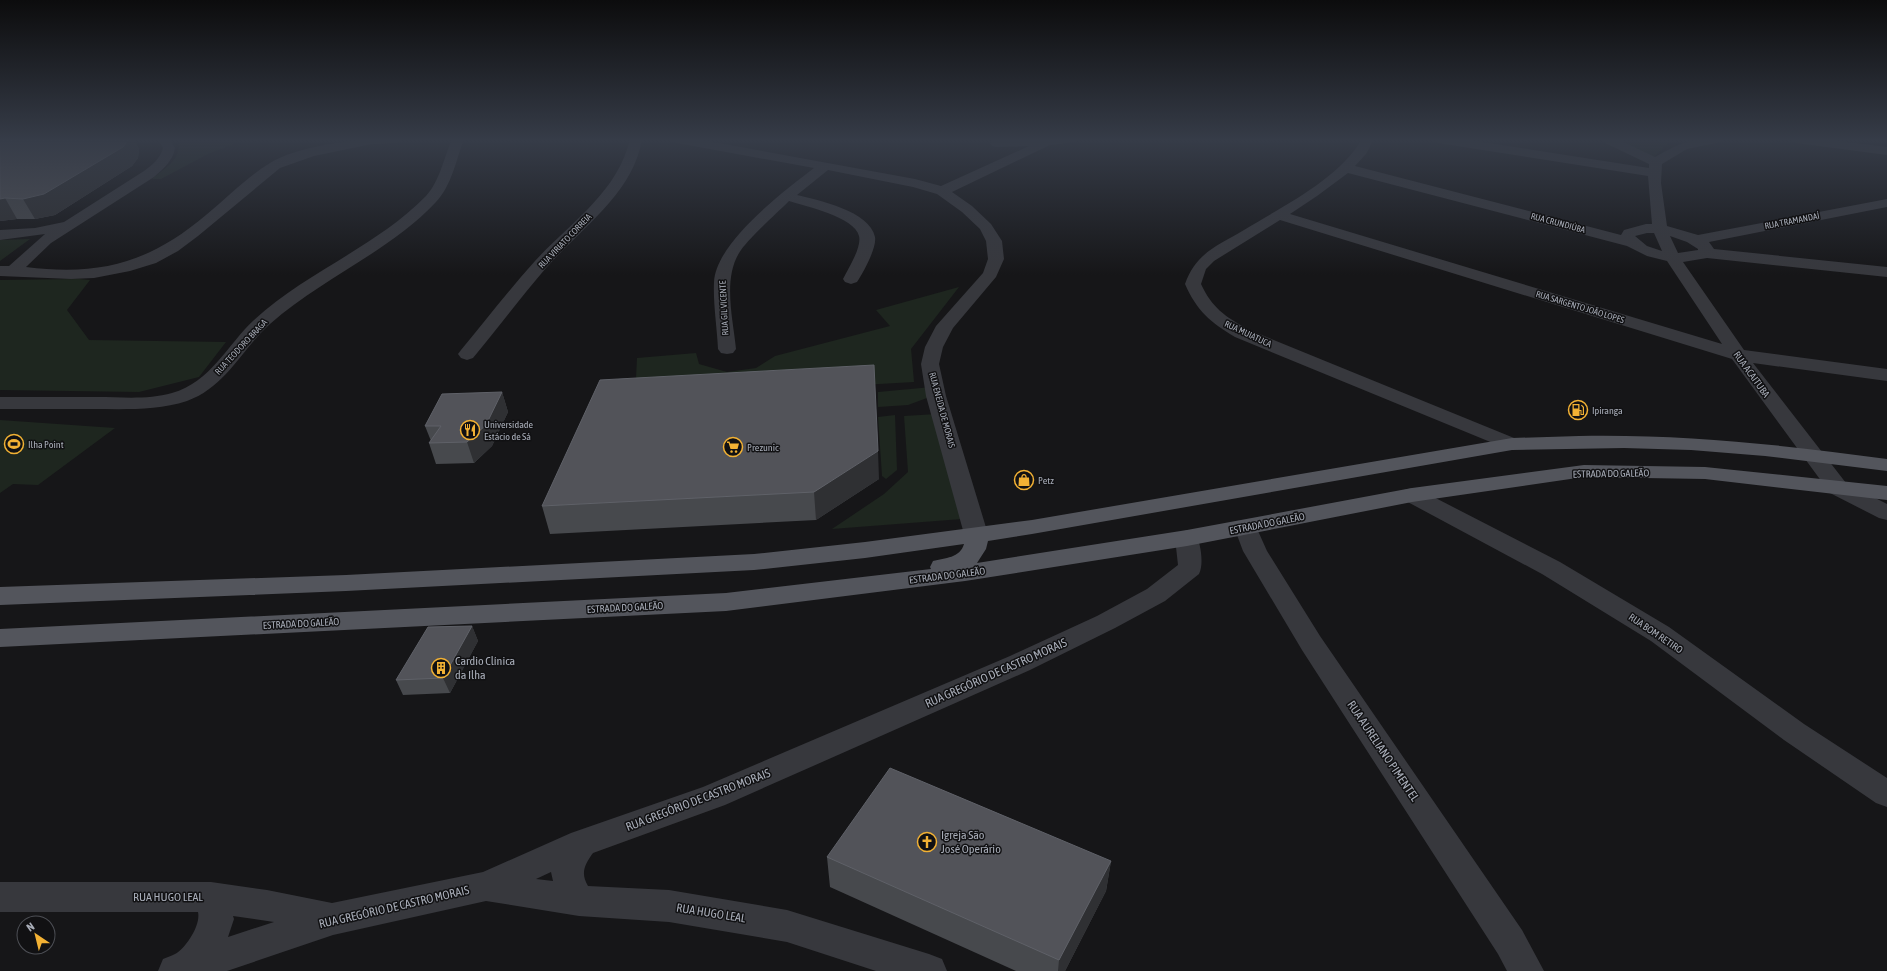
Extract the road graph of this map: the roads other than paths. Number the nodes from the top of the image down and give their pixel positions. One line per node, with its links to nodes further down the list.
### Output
1 (132, 184): 17 (street)
2 (252, 184): 22 (street)
3 (441, 184): 29 (street, RUA TEODORO BRAGA)
4 (616, 184): 26 (street, RUA VIRIATO CORREIA)
5 (801, 184): 12 (street, RUA GIL VICENTE)
6 (919, 184): 11 (street, RUA ENEIDA DE MORAIS)
7 (957, 184): 11 (street)
8 (1322, 184): 14 (street, RUA MUIATUCA)
9 (1409, 184): 18 (street, RUA CRUNDIÚBA)
10 (1654, 184): 15 (street, RUA ACAITUBA)
11 (942, 191): 38 (street, RUA ENEIDA DE MORAIS)
12 (786, 196): 24 (street); 25 (street, RUA GIL VICENTE)
13 (1887, 203): 19 (street, RUA TRAMANDAÍ)
14 (1278, 215): 27 (street, RUA SARGENTO JOÃO LOPES); 30 (street, RUA MUIATUCA)
15 (1660, 229): 18 (street); 19 (street); 21 (street, RUA ACAITUBA)
16 (0, 235): 17 (street)
17 (40, 236): 22 (street)
18 (1633, 236): 21 (street)
19 (1697, 240): 20 (street)
20 (1706, 254): 21 (street); 23 (street)
21 (1672, 257): 27 (street, RUA ACAITUBA)
22 (5, 268)
23 (1887, 272)
24 (851, 279)
25 (727, 349)
26 (468, 354)
27 (1738, 356): 28 (street, RUA SARGENTO JOÃO LOPES); 31 (street, RUA ACAITUBA)
28 (1887, 375)
29 (0, 403)
30 (1512, 444): 31 (main road); 38 (main road)
31 (1812, 455): 32 (main road); 33 (street, RUA ACAITUBA)
32 (1887, 465)
33 (1838, 488): 34 (main road, ESTRADA DO GALEÃO); 35 (main road, ESTRADA DO GALEÃO); 36 (street)
34 (1887, 493)
35 (1412, 495): 37 (main road, ESTRADA DO GALEÃO); 43 (street, RUA BOM RETIRO)
36 (1887, 513)
37 (1246, 527): 39 (main road, ESTRADA DO GALEÃO); 52 (street, RUA AURELIANO PIMENTEL)
38 (976, 534): 40 (main road); 41 (main road)
39 (1187, 538): 41 (main road, ESTRADA DO GALEÃO); 44 (street, RUA GREGÓRIO DE CASTRO MORAIS)
40 (0, 596)
41 (726, 602): 42 (main road, ESTRADA DO GALEÃO)
42 (0, 638)
43 (1887, 794)
44 (582, 844): 45 (street, RUA GREGÓRIO DE CASTRO MORAIS); 48 (street)
45 (486, 886): 48 (street, RUA HUGO LEAL); 49 (street, RUA GREGÓRIO DE CASTRO MORAIS)
46 (211, 896): 47 (street, RUA HUGO LEAL); 49 (street, RUA HUGO LEAL); 50 (street)
47 (0, 897)
48 (579, 901): 51 (street, RUA HUGO LEAL)
49 (333, 919): 50 (street, RUA GREGÓRIO DE CASTRO MORAIS)
50 (182, 969)
51 (929, 971)
52 (1526, 971)

